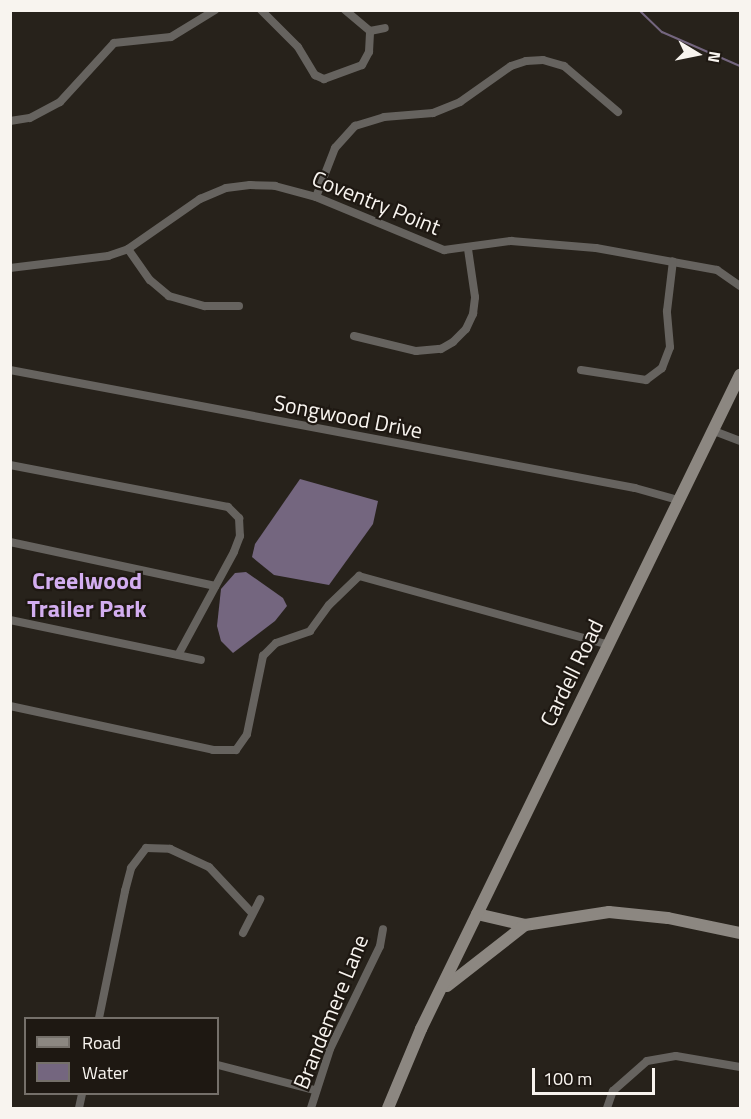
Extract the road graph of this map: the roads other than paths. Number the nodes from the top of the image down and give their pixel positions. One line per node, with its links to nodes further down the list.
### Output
1 (215, 10): 7 (street)
2 (261, 10): 5 (street)
3 (345, 10): 5 (street)
4 (385, 28): 5 (street)
5 (369, 31)
6 (618, 112): 8 (street)
7 (10, 121)
8 (315, 197): 9 (street, Coventry Point); 10 (street, Coventry Point)
9 (128, 249): 12 (street, Coventry Point); 14 (street)
10 (468, 249): 11 (street, Coventry Point); 15 (street)
11 (673, 261): 13 (street, Coventry Point); 17 (street)
12 (10, 268)
13 (741, 286)
14 (238, 306)
15 (354, 336)
16 (10, 370): 22 (street, Songwood Drive)
17 (581, 370)
18 (741, 375): 19 (street, Cardell Road)
19 (714, 431): 20 (street); 22 (street, Cardell Road)
20 (741, 441)
21 (10, 465): 24 (street)
22 (678, 500): 26 (street, Cardell Road)
23 (10, 542): 24 (street)
24 (215, 586): 27 (street)
25 (10, 620): 27 (street)
26 (610, 645): 29 (street); 32 (street, Cardell Road)
27 (178, 656): 28 (street)
28 (201, 660)
29 (10, 706)
30 (260, 899): 31 (street)
31 (251, 912): 35 (street); 38 (street)
32 (477, 914): 33 (street); 37 (street, Cardell Road)
33 (525, 925): 36 (street); 37 (street)
34 (383, 929): 41 (street, Brandemere Lane)
35 (243, 933)
36 (741, 933)
37 (442, 990): 43 (street, Cardell Road)
38 (99, 1017)
39 (219, 1065): 41 (street)
40 (741, 1068): 44 (street)
41 (314, 1090): 42 (street, Brandemere Lane)
42 (311, 1108)
43 (388, 1108)
44 (607, 1108)

